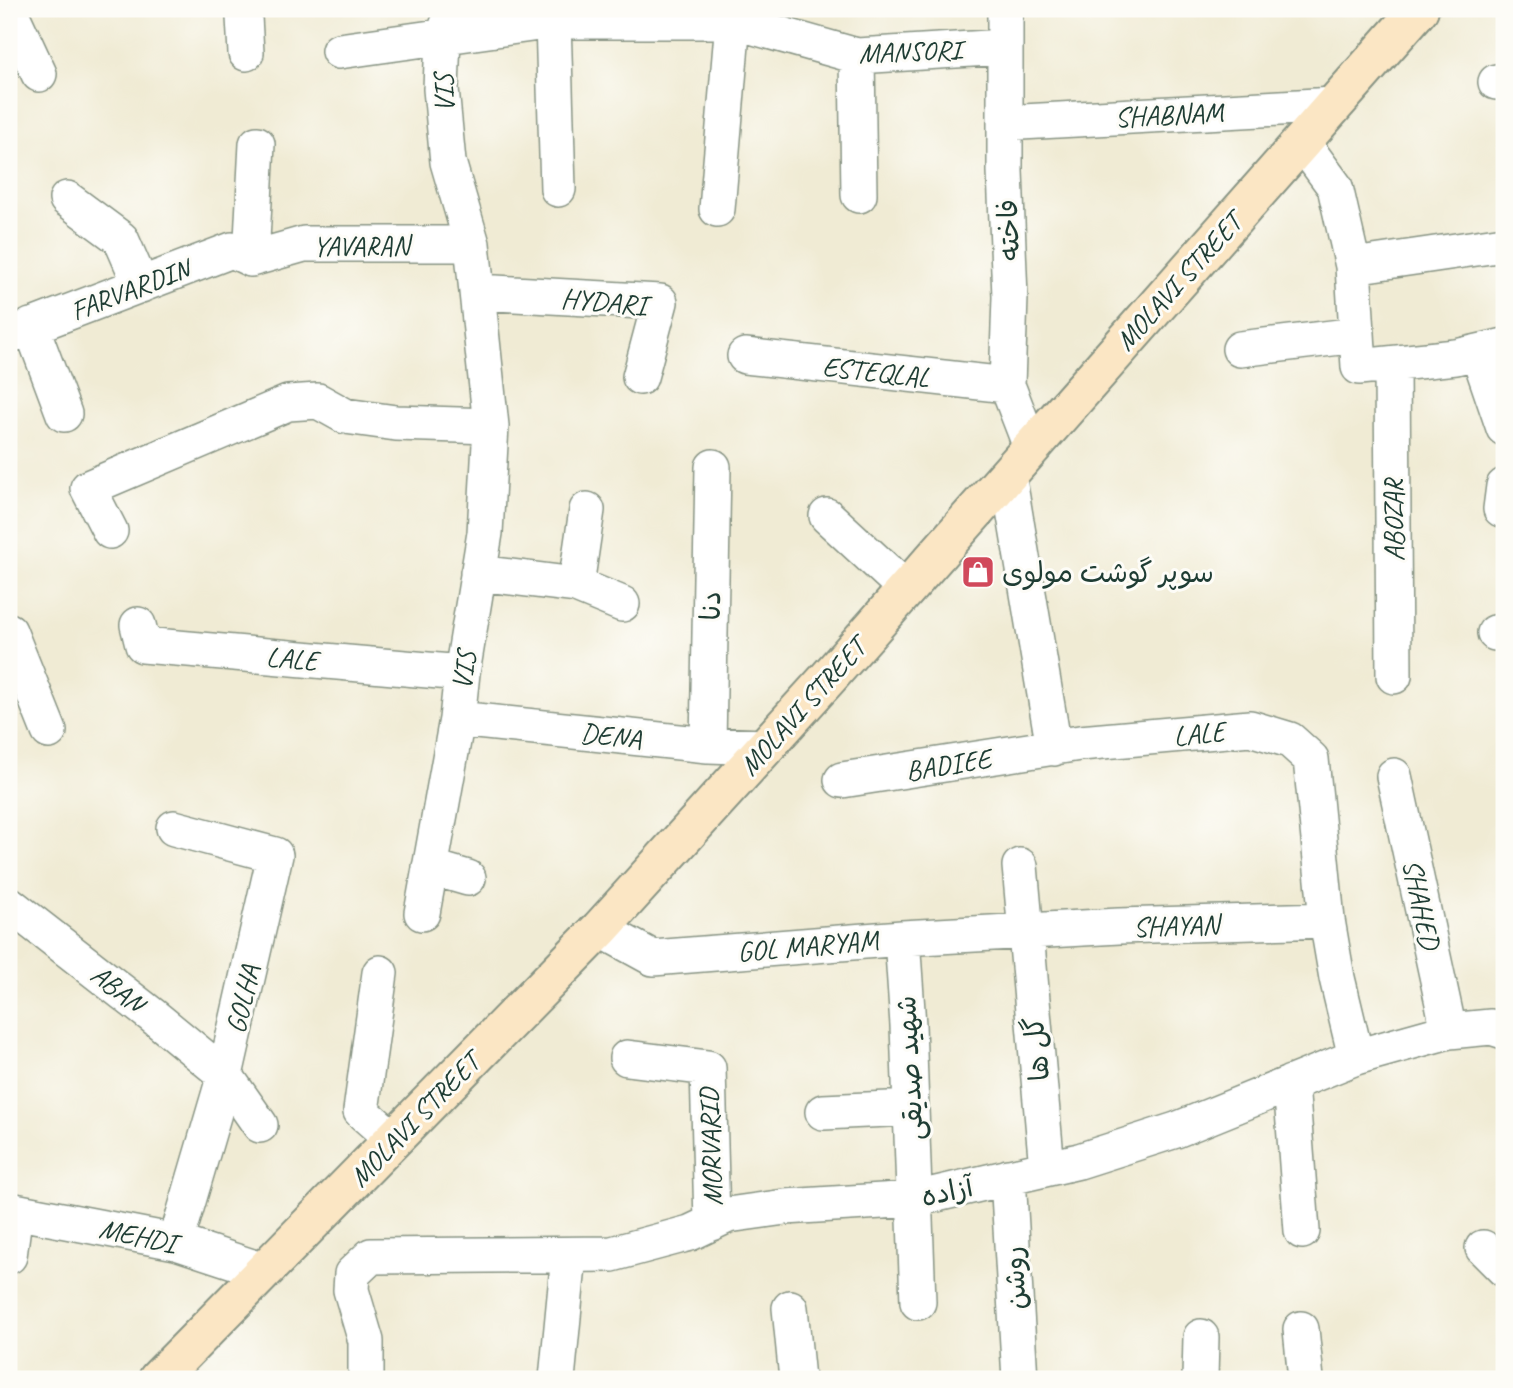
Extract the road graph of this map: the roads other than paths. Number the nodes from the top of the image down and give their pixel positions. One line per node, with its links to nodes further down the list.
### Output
1 (9, 9): 13 (street)
2 (1005, 9): 9 (street, فاخته)
3 (1419, 9): 14 (main road, MOLAVI STREET)
4 (248, 12): 11 (street)
5 (608, 15): 6 (street, MANSORI); 7 (street, MANSORI)
6 (553, 21): 8 (street, MANSORI); 18 (street)
7 (733, 21): 12 (street, MANSORI); 21 (street)
8 (448, 23): 10 (street, MANSORI); 22 (street, VIS)
9 (1005, 47): 12 (street, MANSORI); 15 (street, فاخته)
10 (339, 51)
11 (246, 53)
12 (857, 56): 19 (street)
13 (39, 74)
14 (1334, 105): 15 (street, SHABNAM); 16 (main road, MOLAVI STREET)
15 (1005, 123): 34 (street, فاخته)
16 (1302, 142): 25 (street, ABOZAR); 38 (main road, MOLAVI STREET)
17 (257, 144): 24 (street)
18 (558, 189)
19 (859, 195)
20 (66, 199): 26 (street)
21 (717, 209)
22 (472, 244): 24 (street, YAVARAN); 27 (street, VIS)
23 (1504, 244): 25 (street)
24 (251, 259): 26 (street, FARVARDIN)
25 (1353, 266): 31 (street, ABOZAR)
26 (141, 285): 28 (street, FARVARDIN)
27 (477, 292): 33 (street, HYDARI); 36 (street, VIS)
28 (20, 331): 35 (street)
29 (1240, 349): 31 (street)
30 (1491, 349): 31 (street); 37 (street)
31 (1369, 355): 50 (street, ABOZAR)
32 (745, 356): 34 (street, ESTEQLAL)
33 (640, 377)
34 (1007, 385): 38 (street, فاخته)
35 (64, 414)
36 (491, 426): 42 (street); 43 (street, VIS)
37 (1504, 428)
38 (1019, 461): 45 (main road, MOLAVI STREET); 55 (street)
39 (713, 467): 53 (street, دنا)
40 (587, 510): 44 (street)
41 (827, 516): 45 (street)
42 (110, 531)
43 (478, 573): 44 (street); 49 (street, VIS)
44 (576, 585): 46 (street)
45 (906, 589): 54 (main road, MOLAVI STREET)
46 (622, 604)
47 (138, 625): 49 (street, LALE)
48 (9, 631): 52 (street)
49 (462, 673): 51 (street, VIS)
50 (1394, 676)
51 (457, 719): 53 (street, DENA); 60 (street, VIS)
52 (50, 731)
53 (708, 745): 54 (street, DENA)
54 (765, 747): 65 (main road, MOLAVI STREET)
55 (1054, 748): 57 (street, BADIEE); 64 (street, LALE)
56 (1394, 776): 69 (street, SHAHED)
57 (842, 780)
58 (174, 828): 73 (street, GOLHA)
59 (1020, 866): 66 (street, گل ها)
60 (429, 867): 61 (street); 63 (street, VIS)
61 (468, 878)
62 (9, 904): 73 (street, ABAN)
63 (422, 913)
64 (1327, 920): 66 (street, SHAYAN); 71 (street, LALE)
65 (600, 929): 67 (street, GOL MARYAM); 78 (main road, MOLAVI STREET)
66 (1025, 931): 67 (street, GOL MARYAM); 79 (street, گل ها)
67 (902, 938): 75 (street, شهید صدیقی)
68 (380, 973): 78 (street)
69 (1449, 1031): 70 (street, آزاده); 71 (street, آزاده)
70 (1504, 1031)
71 (1356, 1057): 74 (street, آزاده)
72 (627, 1058): 83 (street, MORVARID)
73 (225, 1075): 77 (street, ABAN); 85 (street, GOLHA)
74 (1292, 1083): 79 (street, آزاده); 84 (street)
75 (911, 1108): 76 (street); 81 (street, شهید صدیقی)
76 (823, 1112)
77 (260, 1125)
78 (394, 1140): 88 (main road, MOLAVI STREET)
79 (1048, 1168): 80 (street, آزاده)
80 (1008, 1177): 81 (street, آزاده); 97 (street, روشن)
81 (915, 1199): 83 (street, آزاده); 89 (street, شهید صدیقی)
82 (12, 1210): 85 (street, MEHDI); 87 (street)
83 (712, 1223): 86 (street, آزاده)
84 (1301, 1231)
85 (176, 1242): 88 (street, MEHDI)
86 (569, 1255): 94 (street, آزاده); 95 (street)
87 (9, 1256)
88 (264, 1271): 93 (main road, MOLAVI STREET)
89 (918, 1302)
90 (790, 1308): 96 (street)
91 (1301, 1329): 99 (street)
92 (1201, 1337): 98 (street)
93 (158, 1379)
94 (366, 1379)
95 (557, 1379)
96 (797, 1379)
97 (1020, 1379)
98 (1200, 1379)
99 (1306, 1379)

